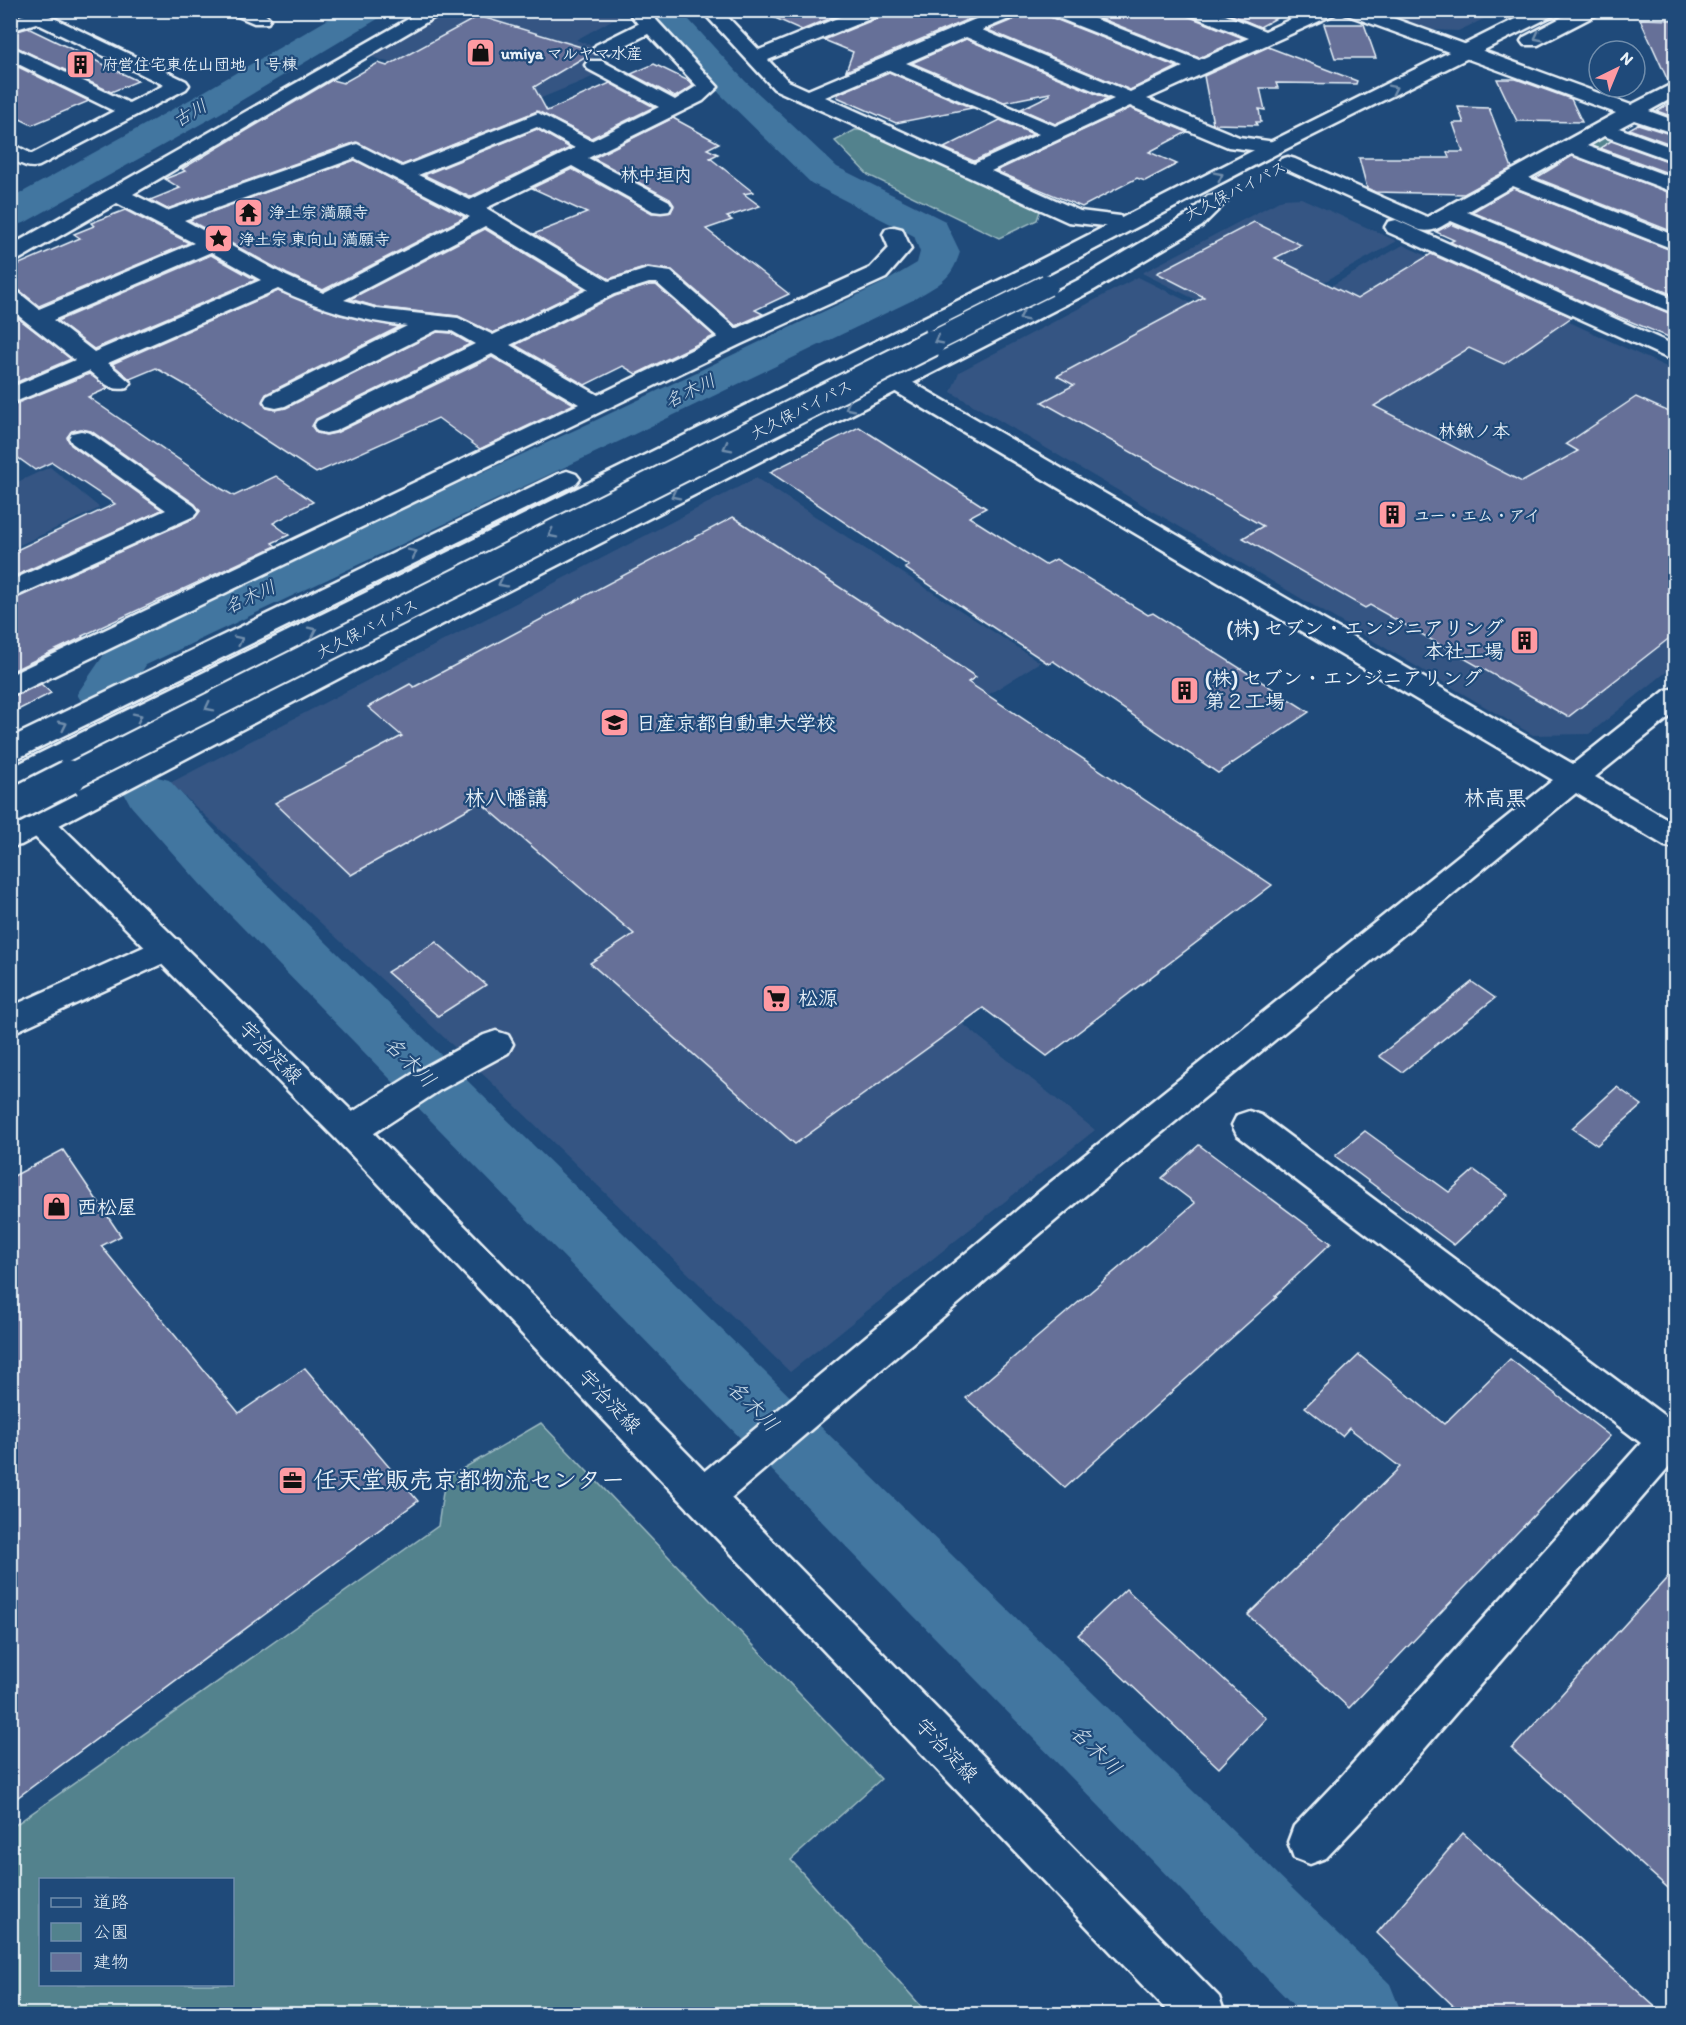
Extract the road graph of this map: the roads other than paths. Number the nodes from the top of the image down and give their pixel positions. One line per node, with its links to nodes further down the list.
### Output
1 (240, 10): 13 (main road)
2 (438, 10): 46 (main road)
3 (636, 10): 15 (main road)
4 (710, 10): 19 (main road)
5 (875, 10): 19 (main road)
6 (1014, 10): 16 (main road)
7 (1054, 10): 23 (main road)
8 (1195, 10): 17 (main road)
9 (1328, 10): 17 (main road)
10 (1352, 10): 21 (main road)
11 (1550, 10): 21 (main road, 大久保バイパス)
12 (1591, 10): 20 (main road, 大久保バイパス, one-way to 20)
13 (261, 19)
14 (10, 25): 29 (main road)
15 (650, 25): 28 (main road); 28 (main road)
16 (968, 31): 22 (main road); 27 (main road)
17 (1266, 38): 23 (main road)
18 (10, 52): 29 (main road)
19 (755, 59): 26 (main road)
20 (1491, 61): 21 (main road, 大久保バイパス); 30 (main road)
21 (1469, 62): 39 (main road, 大久保バイパス, one-way to 21)
22 (890, 63): 26 (main road); 34 (main road)
23 (1199, 67): 27 (main road)
24 (10, 72): 31 (main road)
25 (1676, 88): 30 (main road)
26 (808, 97): 41 (main road)
27 (1130, 98): 34 (main road); 39 (main road)
28 (675, 108): 38 (main road)
29 (130, 111): 31 (main road)
30 (1632, 112): 32 (main road); 33 (main road)
31 (109, 122): 36 (main road)
32 (1602, 128): 35 (main road); 40 (main road)
33 (1676, 128)
34 (1054, 134): 41 (main road)
35 (1569, 146): 44 (main road); 45 (main road)
36 (10, 149)
37 (1310, 152): 39 (main road, 大久保バイパス)
38 (581, 153): 43 (main road); 49 (main road); 50 (main road)
39 (1282, 155): 42 (main road, 大久保バイパス); 48 (main road, 大久保バイパス, one-way to 39); 51 (main road)
40 (1676, 156)
41 (974, 171): 53 (main road)
42 (1268, 174)
43 (401, 175): 50 (main road); 52 (main road)
44 (1511, 178): 51 (main road); 56 (main road)
45 (1676, 187)
46 (117, 194): 52 (main road); 57 (main road)
47 (1329, 197): 68 (main road)
48 (1167, 202): 53 (main road); 58 (main road, 大久保バイパス)
49 (661, 206)
50 (478, 212): 60 (main road); 62 (main road)
51 (1450, 213): 63 (main road)
52 (167, 219): 55 (main road)
53 (1112, 221): 80 (main road, one-way to 53)
54 (894, 234): 66 (main road)
55 (212, 243): 59 (main road); 64 (main road)
56 (1676, 244)
57 (10, 255)
58 (1038, 280): 71 (main road, 大久保バイパス, one-way to 71); 82 (main road, 大久保バイパス, one-way to 58); 84 (main road, 大久保バイパス, one-way to 84, bridge)
59 (278, 281): 62 (main road); 69 (main road)
60 (606, 289): 66 (main road); 67 (main road)
61 (10, 297): 64 (main road)
62 (324, 302): 65 (main road)
63 (1676, 307)
64 (37, 318): 69 (main road)
65 (432, 323): 67 (main road); 73 (main road)
66 (733, 339): 74 (main road)
67 (491, 343): 74 (main road); 75 (main road)
68 (1676, 355)
69 (90, 362): 70 (main road); 72 (main road)
70 (119, 383)
71 (897, 383): 81 (main road); 85 (main road, one-way to 85)
72 (10, 397)
73 (276, 401)
74 (597, 404): 78 (main road)
75 (326, 426)
76 (81, 438): 77 (main road)
77 (10, 591)
78 (10, 686)
79 (1676, 697): 81 (main road)
80 (10, 750)
81 (1576, 777): 87 (main road); 94 (main road)
82 (10, 781)
83 (10, 794): 85 (main road, 宇治淀線)
84 (10, 807)
85 (38, 822): 86 (main road); 88 (main road, 宇治淀線)
86 (10, 837)
87 (1676, 838)
88 (168, 948): 89 (main road); 92 (main road, 宇治淀線)
89 (10, 1022)
90 (496, 1044): 92 (main road)
91 (1249, 1125): 93 (main road)
92 (351, 1131): 94 (main road, 宇治淀線)
93 (1673, 1440): 95 (main road)
94 (703, 1497): 96 (main road, 宇治淀線)
95 (1310, 1842)
96 (1202, 2014)

